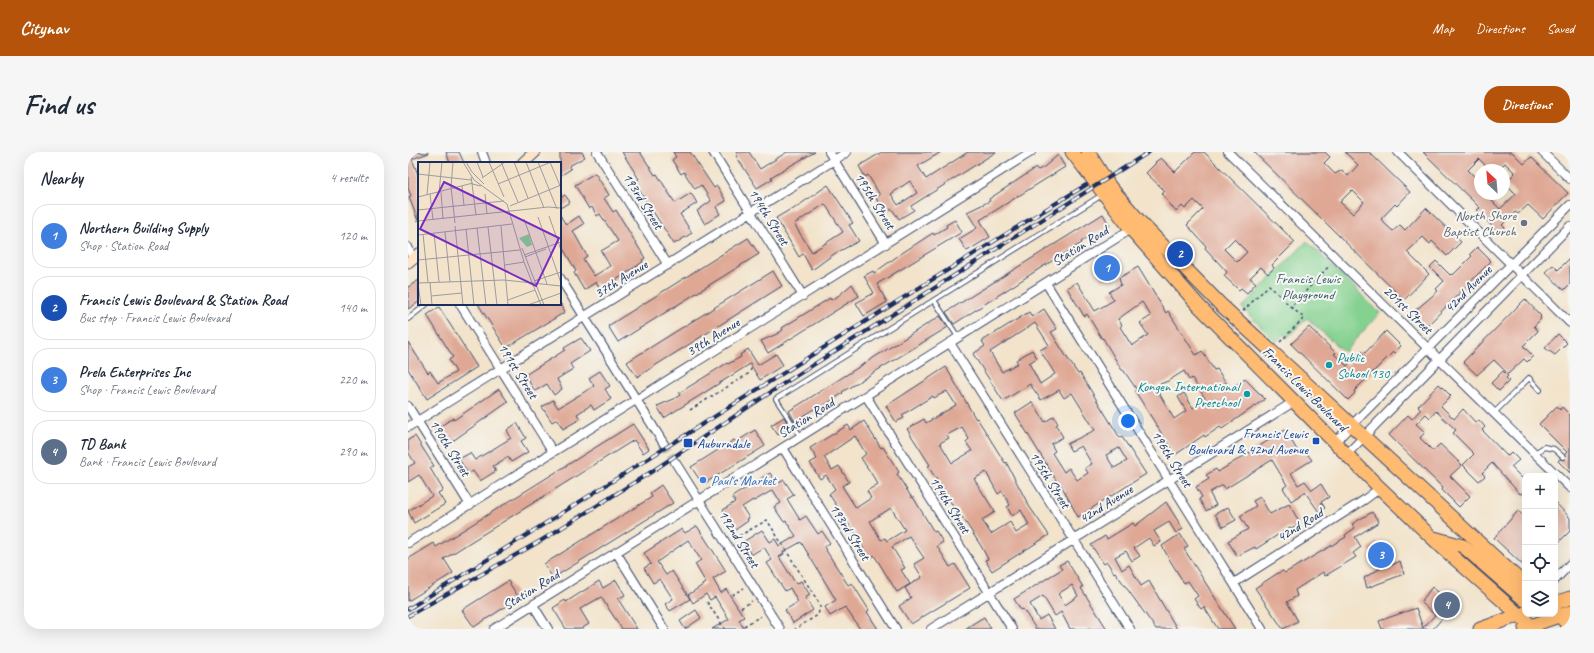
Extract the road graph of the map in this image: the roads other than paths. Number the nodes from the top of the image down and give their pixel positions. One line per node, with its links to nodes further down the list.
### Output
1 (482, 152): 14 (street)
2 (536, 152): 15 (street)
3 (597, 152): 26 (street, 193rd Street)
4 (713, 152): 19 (street, 194th Street)
5 (829, 152): 13 (street, 195th Street)
6 (847, 152): 13 (street, 37th Avenue)
7 (1031, 152): 22 (street, 39th Avenue)
8 (1072, 152): 17 (main road, Francis Lewis Boulevard)
9 (1228, 152): 39 (street, 201st Street)
10 (1398, 152): 25 (street)
11 (1542, 152): 16 (street)
12 (1092, 156): 49 (main road, Francis Lewis Boulevard)
13 (834, 160): 19 (street, 37th Avenue); 22 (street, 195th Street)
14 (486, 162)
15 (524, 162)
16 (1570, 179)
17 (1104, 193): 21 (main road, Francis Lewis Boulevard); 31 (lane)
18 (1570, 205): 25 (street, 42nd Avenue)
19 (751, 212): 26 (street, 37th Avenue); 30 (street, 194th Street)
20 (1570, 226): 27 (street, 42nd Avenue)
21 (1131, 229): 29 (street, Station Road); 45 (main road, Francis Lewis Boulevard)
22 (886, 244): 30 (street, 39th Avenue)
23 (408, 248): 24 (street)
24 (413, 258)
25 (1511, 264): 27 (street); 39 (street, 42nd Avenue)
26 (668, 265): 34 (street, 37th Avenue)
27 (1522, 276): 36 (street); 40 (street, 42nd Avenue)
28 (561, 280): 34 (street)
29 (1046, 283): 37 (street, Station Road); 61 (street, 196th Street)
30 (803, 296): 44 (street, 39th Avenue)
31 (934, 300): 37 (lane); 51 (lane)
32 (426, 305): 35 (lane)
33 (461, 305): 41 (street, 191st Street)
34 (584, 317): 41 (street, 37th Avenue); 44 (street)
35 (408, 319)
36 (1570, 323)
37 (959, 338): 38 (street, Station Road)
38 (950, 343): 43 (street, Station Road); 67 (street, 195th Street)
39 (1428, 348): 40 (street, 201st Street); 49 (street, 42nd Avenue)
40 (1440, 360): 47 (street, 201st Street); 52 (street, 42nd Avenue)
41 (501, 369): 48 (street, 37th Avenue); 56 (street, 191st Street)
42 (1540, 390): 47 (lane)
43 (866, 396): 51 (street, Station Road); 74 (street, 194th Street)
44 (637, 400): 54 (street); 56 (street, 39th Avenue)
45 (1295, 401): 53 (main road, Francis Lewis Boulevard); 61 (street, 42nd Avenue)
46 (408, 406): 48 (street, 190th Street)
47 (1494, 413): 57 (street, 201st Street)
48 (418, 421): 50 (street, 37th Avenue); 65 (street, 190th Street)
49 (1351, 426): 52 (main road, Francis Lewis Boulevard); 53 (street, 42nd Avenue)
50 (408, 427)
51 (801, 437): 55 (street, Station Road)
52 (1364, 438): 58 (street, 42nd Avenue); 72 (main road, Francis Lewis Boulevard)
53 (1335, 442): 58 (main road, Francis Lewis Boulevard)
54 (664, 444)
55 (783, 448): 64 (street, Station Road); 85 (street, 193rd Street)
56 (553, 452): 65 (street, 39th Avenue)
57 (1535, 453): 59 (lane); 63 (street, 201st Street)
58 (1347, 454): 62 (main road, Francis Lewis Boulevard)
59 (1562, 457)
60 (675, 462): 64 (street, 192nd Street)
61 (1169, 480): 67 (street, 42nd Avenue); 73 (street, 196th Street)
62 (1380, 488): 66 (main road, Francis Lewis Boulevard); 73 (street, 42nd Road)
63 (1570, 488)
64 (699, 500): 69 (street, Station Road); 84 (street, 192nd Street)
65 (470, 505): 68 (street, 39th Avenue)
66 (1431, 536): 75 (main road); 79 (main road, Francis Lewis Boulevard)
67 (1073, 540): 74 (street, 42nd Avenue); 88 (street, 195th Street)
68 (408, 543)
69 (616, 552): 78 (street, Station Road); 83 (street)
70 (1570, 564): 71 (street)
71 (1558, 577)
72 (1522, 582)
73 (1234, 583): 89 (street, 196th Street)
74 (989, 593): 86 (street, 42nd Avenue); 87 (street, 194th Street)
75 (1522, 597)
76 (1570, 598): 77 (main road)
77 (1558, 602)
78 (533, 605): 81 (street, Station Road); 82 (street)
79 (1539, 618): 80 (main road, Francis Lewis Boulevard); 90 (main road)
80 (1570, 626)
81 (494, 629)
82 (548, 629)
83 (664, 629)
84 (780, 629)
85 (896, 629)
86 (931, 629)
87 (1012, 629)
88 (1130, 629)
89 (1262, 629)
90 (1480, 629)

